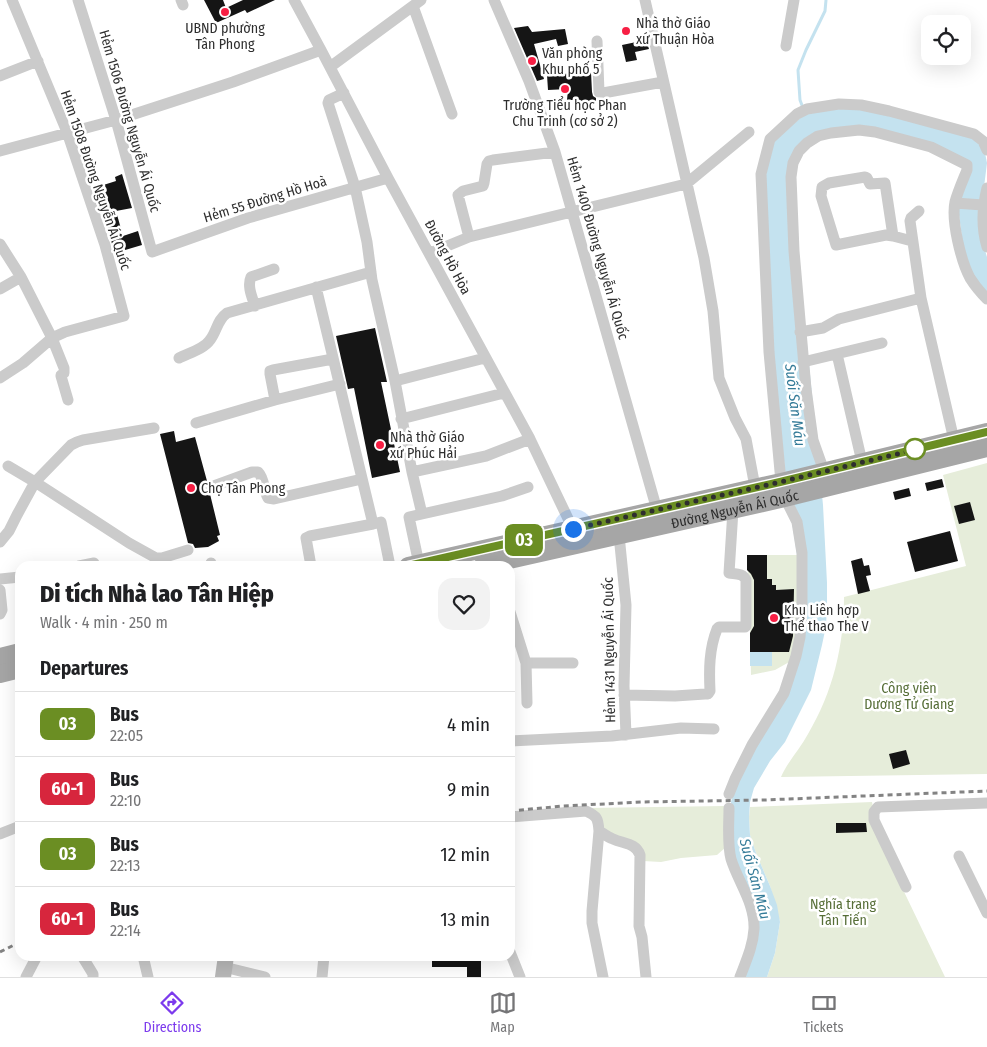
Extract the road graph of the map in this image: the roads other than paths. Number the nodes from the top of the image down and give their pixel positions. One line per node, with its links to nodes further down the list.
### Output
1 (12, 0): 11 (street, Hẻm 1508 Đường Nguyễn Ái Quốc)
2 (78, 0): 17 (street, Hẻm 1506 Đường Nguyễn Ái Quốc)
3 (294, 0): 10 (street, Đường Hồ Hòa)
4 (494, 0): 24 (street, Hẻm 1400 Đường Nguyễn Ái Quốc)
5 (646, 0): 14 (street)
6 (794, 0): 9 (street)
7 (411, 4): 12 (street); 16 (street)
8 (597, 41): 14 (street)
9 (786, 46)
10 (321, 50): 12 (street, Đường Hồ Hòa); 17 (street)
11 (38, 61): 13 (street); 19 (street, Hẻm 1508 Đường Nguyễn Ái Quốc)
12 (330, 67): 15 (street, Đường Hồ Hòa)
13 (0, 76)
14 (664, 82): 26 (street)
15 (344, 93): 25 (street, Đường Hồ Hòa); 27 (street)
16 (452, 114)
17 (116, 120): 19 (street); 38 (street, Hẻm 1506 Đường Nguyễn Ái Quốc)
18 (987, 129): 21 (street)
19 (67, 132): 23 (street); 49 (street, Hẻm 1508 Đường Nguyễn Ái Quốc)
20 (749, 132): 26 (street)
21 (978, 137): 22 (street); 78 (street)
22 (987, 150)
23 (0, 152)
24 (555, 152): 32 (street, Hẻm 1400 Đường Nguyễn Ái Quốc); 34 (street)
25 (388, 178): 27 (street, Hẻm 55 Đường Hồ Hoà); 39 (street, Đường Hồ Hòa)
26 (686, 184): 32 (street); 77 (street)
27 (356, 186): 38 (street, Hẻm 55 Đường Hồ Hoà); 41 (street)
28 (987, 188): 30 (street)
29 (955, 203): 30 (street); 46 (street); 48 (street)
30 (983, 205): 37 (street)
31 (919, 211): 35 (street)
32 (572, 212): 34 (street); 81 (street, Hẻm 1400 Đường Nguyễn Ái Quốc)
33 (893, 236): 33 (street); 35 (street)
34 (469, 237): 39 (street)
35 (912, 241): 45 (street)
36 (0, 244): 42 (street)
37 (987, 247)
38 (152, 252)
39 (430, 253): 53 (street, Đường Hồ Hòa)
40 (274, 268): 47 (street)
41 (371, 272): 43 (street); 57 (street)
42 (20, 277): 44 (street); 49 (street)
43 (316, 287): 47 (street); 54 (street)
44 (0, 289)
45 (921, 298): 48 (street); 67 (street)
46 (987, 299)
47 (255, 306): 52 (street)
48 (800, 332): 55 (street)
49 (52, 338): 56 (street); 60 (street)
50 (882, 343): 51 (street)
51 (837, 354): 55 (street); 69 (street)
52 (179, 358)
53 (485, 358): 57 (street); 59 (street, Đường Hồ Hòa)
54 (333, 359): 58 (street); 61 (street)
55 (803, 362): 71 (street)
56 (0, 377)
57 (395, 381): 62 (street)
58 (340, 384): 61 (street); 73 (street)
59 (504, 393): 62 (street); 66 (street, Đường Hồ Hòa)
60 (68, 400)
61 (275, 400): 63 (street)
62 (401, 419): 72 (street)
63 (196, 423)
64 (154, 428): 74 (street)
65 (987, 432): 67 (main road, Đường Nguyễn Ái Quốc)
66 (530, 438): 72 (street); 83 (street, Đường Hồ Hòa)
67 (954, 440): 69 (main road, Đường Nguyễn Ái Quốc)
68 (987, 448): 78 (main road, Đường Nguyễn Ái Quốc)
69 (862, 462): 71 (main road, Đường Nguyễn Ái Quốc)
70 (8, 466): 74 (street)
71 (824, 471): 78 (main road, Đường Nguyễn Ái Quốc)
72 (412, 472): 80 (street)
73 (362, 479): 75 (street); 82 (street)
74 (35, 482): 85 (street); 86 (street)
75 (211, 487)
76 (528, 487): 80 (street)
77 (755, 487): 78 (main road, Đường Nguyễn Ái Quốc); 81 (main road, Đường Nguyễn Ái Quốc)
78 (783, 490): 79 (main road, Đường Nguyễn Ái Quốc); 108 (street)
79 (733, 510): 81 (main road, Đường Nguyễn Ái Quốc); 103 (street)
80 (422, 514): 89 (street)
81 (659, 518): 83 (main road, Đường Nguyễn Ái Quốc); 84 (main road, Đường Nguyễn Ái Quốc)
82 (373, 524): 87 (street); 88 (street)
83 (573, 529): 90 (main road, Đường Nguyễn Ái Quốc)
84 (619, 536): 91 (main road, Đường Nguyễn Ái Quốc); 103 (street, Hẻm 1431 Nguyễn Ái Quốc)
85 (0, 542)
86 (188, 550)
87 (311, 561)
88 (389, 561)
89 (413, 561)
90 (431, 561)
91 (515, 561)
92 (15, 578): 93 (street)
93 (0, 579)
94 (0, 590): 95 (street)
95 (0, 614)
96 (515, 628): 99 (street)
97 (15, 653): 98 (main road)
98 (0, 657)
99 (526, 662): 100 (street); 104 (street)
100 (573, 663)
101 (15, 670): 102 (main road)
102 (0, 674)
103 (624, 695): 106 (street, Hẻm 1431 Nguyễn Ái Quốc)
104 (527, 702)
105 (714, 729): 106 (street)
106 (626, 735): 107 (street)
107 (515, 740)
108 (729, 794)
109 (987, 803): 116 (street)
110 (729, 808): 132 (street)
111 (515, 817): 113 (street)
112 (15, 828): 114 (street)
113 (599, 831): 130 (street); 131 (street)
114 (0, 834)
115 (959, 856): 117 (street)
116 (906, 887)
117 (987, 914)
118 (34, 961): 124 (street)
119 (85, 961): 125 (street)
120 (144, 961): 126 (street)
121 (324, 961): 128 (street)
122 (514, 961): 129 (street)
123 (224, 967): 127 (street)
124 (26, 977)
125 (93, 977)
126 (148, 977)
127 (265, 977)
128 (322, 977)
129 (520, 977)
130 (603, 977)
131 (646, 977)
132 (740, 977)

